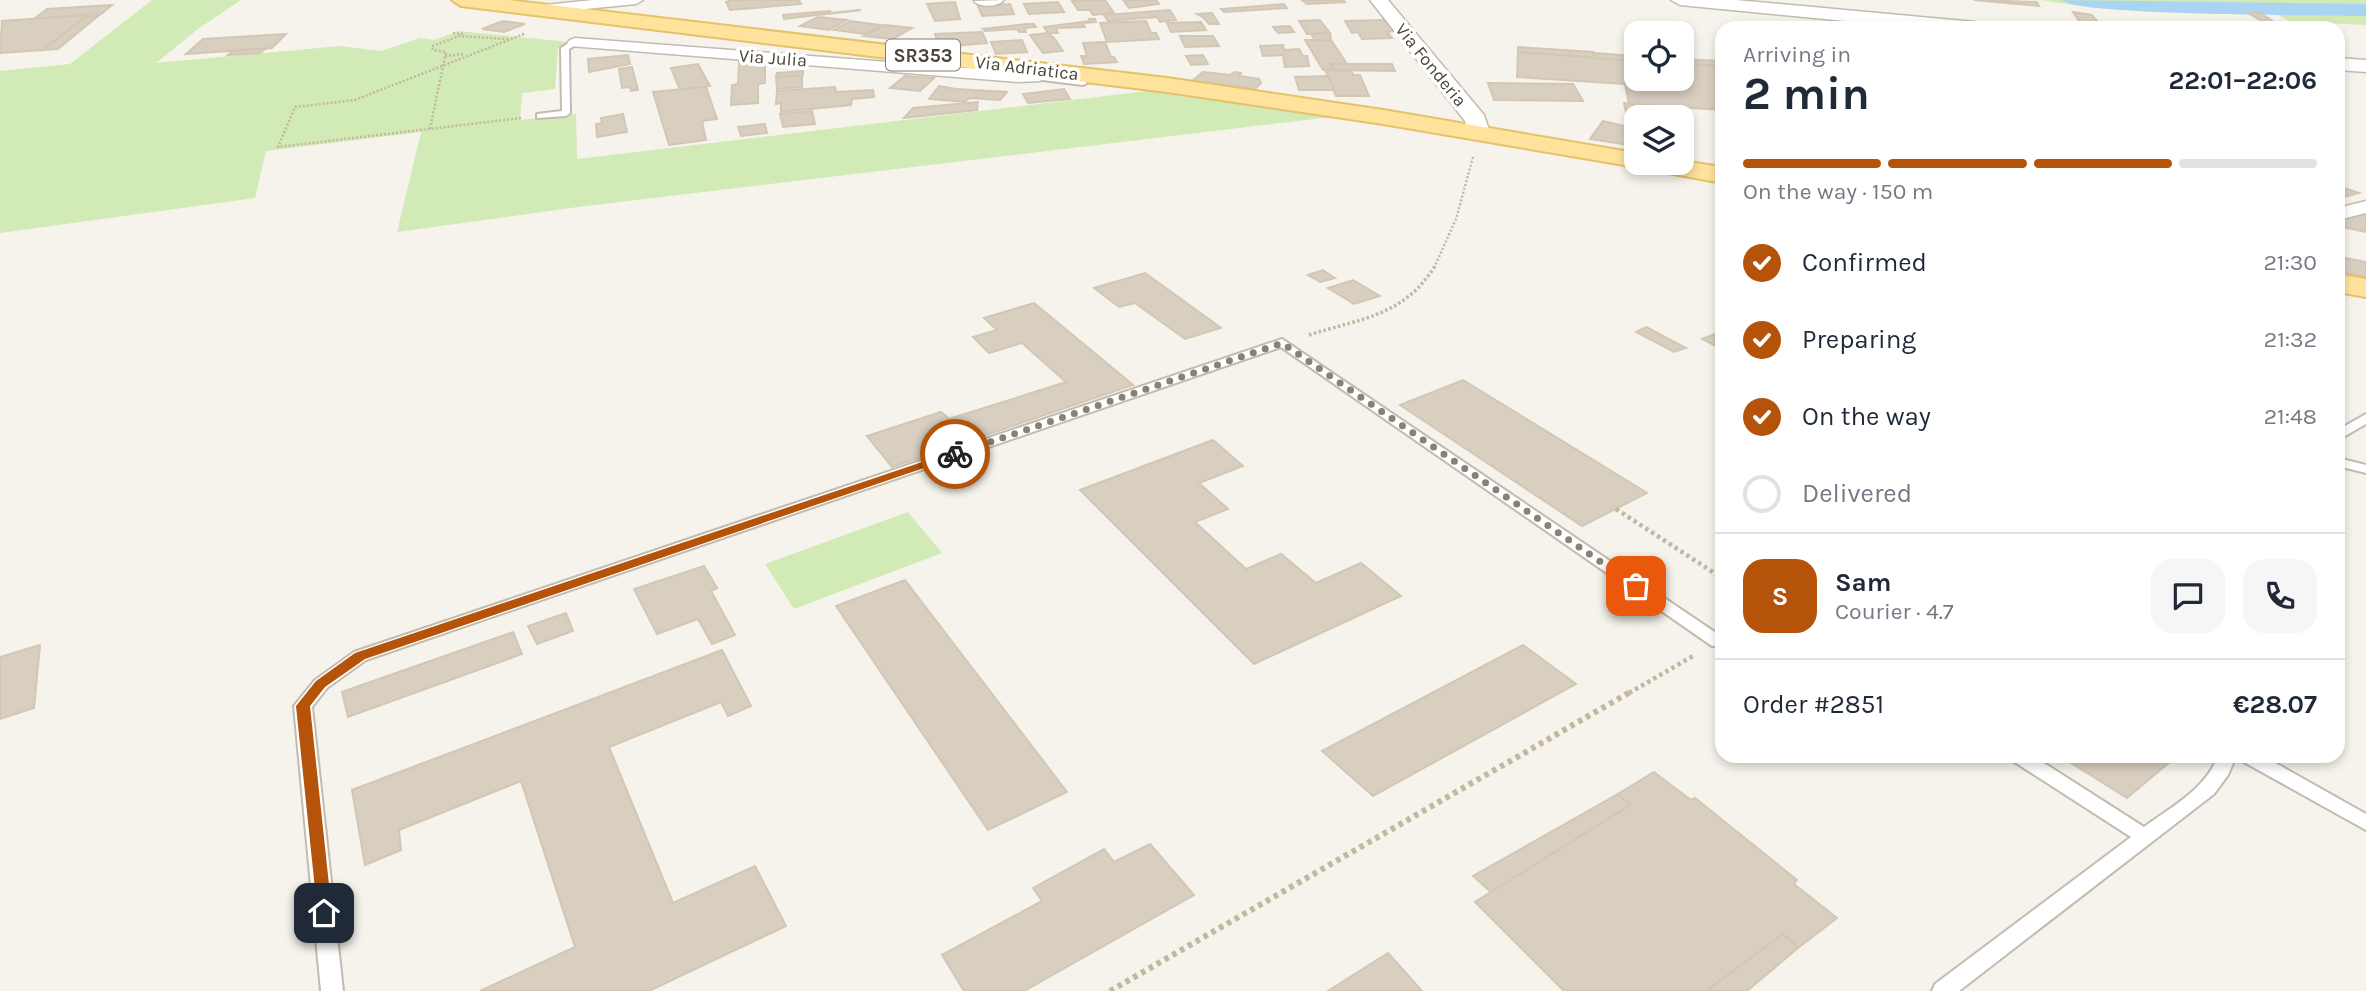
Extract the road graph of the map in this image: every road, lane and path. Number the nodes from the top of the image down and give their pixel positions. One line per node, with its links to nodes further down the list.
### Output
1 (461, 0): 7 (main road, Via Adriatica / SR353)
2 (636, 0): 7 (street)
3 (997, 0): 6 (street)
4 (1379, 0): 22 (street, Via Fonderia)
5 (1680, 0): 9 (street)
6 (981, 1)
7 (535, 10): 8 (main road, Via Adriatica / SR353)
8 (574, 14): 12 (path); 17 (main road, Via Adriatica / SR353)
9 (1901, 21)
10 (453, 33): 11 (path)
11 (466, 36): 12 (path); 15 (path)
12 (509, 40): 14 (path)
13 (575, 43): 17 (street, Via Julia); 20 (lane)
14 (477, 52): 15 (path); 16 (path)
15 (445, 56): 16 (path)
16 (442, 66): 21 (path); 21 (path)
17 (978, 68): 18 (main road, Via Adriatica / SR353)
18 (1040, 73): 19 (lane); 22 (main road, Via Adriatica / SR353)
19 (1083, 83)
20 (540, 116): 21 (path)
21 (430, 129)
22 (1479, 133): 23 (main road, Via Adriatica); 30 (path)
23 (1624, 158)
24 (1694, 170): 25 (main road)
25 (1715, 174)
26 (2366, 207): 27 (street)
27 (2345, 212)
28 (2345, 285): 29 (main road)
29 (2366, 290)
30 (1282, 343): 37 (lane); 44 (lane)
31 (2366, 418): 32 (lane)
32 (2345, 432)
33 (2345, 464): 34 (lane)
34 (2366, 469)
35 (1616, 509): 36 (path)
36 (1715, 573)
37 (1715, 638)
38 (1715, 644): 45 (path)
39 (2030, 763): 43 (lane)
40 (2224, 763): 43 (lane)
41 (2260, 763): 42 (lane)
42 (2366, 823)
43 (2145, 837): 46 (lane)
44 (331, 991)
45 (1110, 991)
46 (1943, 991)

